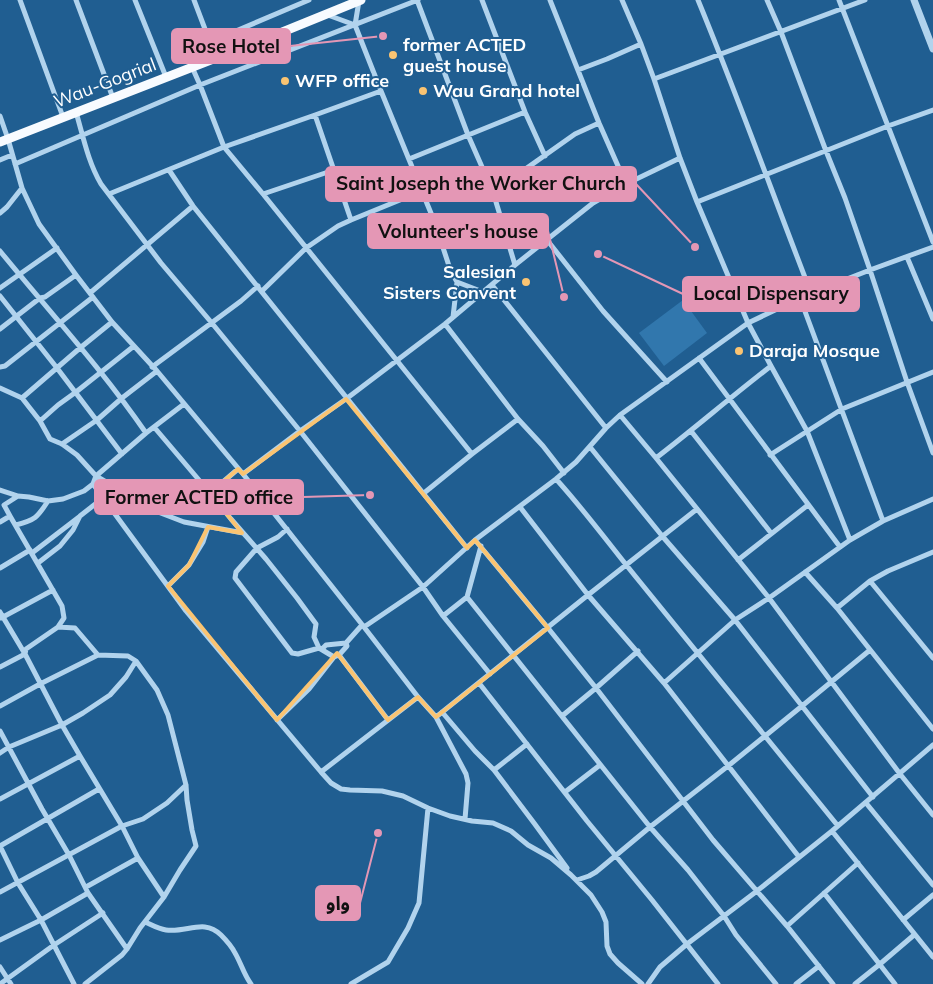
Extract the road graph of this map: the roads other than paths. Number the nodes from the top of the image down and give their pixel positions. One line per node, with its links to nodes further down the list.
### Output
1 (20, 0): 37 (street)
2 (76, 0): 31 (street)
3 (135, 0): 27 (street)
4 (194, 0): 20 (street)
5 (309, 0): 20 (street)
6 (360, 0): 17 (main road, Wau-Gogrial); 18 (street)
7 (418, 0): 18 (street); 40 (street)
8 (482, 0): 34 (street)
9 (550, 0): 26 (street)
10 (622, 0): 21 (street)
11 (698, 0): 23 (street)
12 (767, 0): 19 (street)
13 (839, 0): 16 (street)
14 (865, 0): 16 (street)
15 (914, 0): 22 (street)
16 (842, 9): 19 (street); 39 (street)
17 (325, 14): 18 (street); 24 (main road, Wau-Gogrial)
18 (355, 25): 29 (street); 30 (street)
19 (781, 32): 23 (street); 44 (street)
20 (210, 42): 24 (street)
21 (641, 44): 26 (street); 28 (street)
22 (933, 49)
23 (720, 55): 28 (street); 53 (street)
24 (216, 58): 25 (main road, Wau-Gogrial)
25 (192, 67): 27 (main road, Wau-Gogrial); 29 (street)
26 (578, 70): 38 (street)
27 (166, 77): 31 (main road, Wau-Gogrial)
28 (654, 79): 47 (street)
29 (200, 85): 41 (street); 43 (street)
30 (381, 90): 35 (street); 48 (street)
31 (113, 98): 33 (main road, Wau-Gogrial)
32 (933, 110): 39 (street)
33 (76, 112): 37 (main road, Wau-Gogrial); 41 (street)
34 (525, 112): 40 (street); 46 (street)
35 (315, 115): 43 (street); 52 (street)
36 (0, 116): 42 (street)
37 (63, 117): 42 (main road, Wau-Gogrial)
38 (599, 123): 46 (street); 54 (street)
39 (888, 126): 44 (street); 65 (street)
40 (468, 135): 48 (street); 57 (street)
41 (83, 136): 50 (street); 58 (street)
42 (4, 140): 45 (street)
43 (224, 147): 51 (street); 59 (street)
44 (826, 151): 53 (street); 73 (street)
45 (12, 155): 49 (street); 50 (street)
46 (545, 156): 57 (street)
47 (680, 158): 54 (street); 60 (street)
48 (409, 159): 56 (street)
49 (0, 160)
50 (15, 164): 55 (street)
51 (169, 170): 58 (street); 61 (street)
52 (334, 170): 59 (street); 63 (street)
53 (765, 175): 60 (street); 81 (street)
54 (626, 184): 64 (street)
55 (22, 188): 62 (street); 68 (street)
56 (422, 191): 63 (street); 76 (street)
57 (493, 192): 72 (street)
58 (109, 194): 66 (street)
59 (263, 194): 69 (street)
60 (697, 202): 92 (street)
61 (193, 206): 66 (street); 79 (street)
62 (0, 213)
63 (351, 220): 69 (street)
64 (547, 240): 72 (street); 107 (street)
65 (933, 242)
66 (148, 245): 82 (street); 90 (street)
67 (933, 247): 71 (street)
68 (57, 248): 74 (street); 75 (street)
69 (306, 248): 79 (street); 99 (street)
70 (0, 251): 74 (street)
71 (907, 257): 73 (street); 88 (street)
72 (516, 264): 77 (street)
73 (870, 270): 81 (street); 108 (street)
74 (20, 275): 78 (street); 84 (street)
75 (76, 275): 82 (street); 84 (street)
76 (456, 282): 80 (street); 87 (street)
77 (492, 285): 80 (street); 122 (street)
78 (0, 288)
79 (260, 289): 90 (street); 114 (street)
80 (483, 292): 87 (street)
81 (811, 293): 85 (street)
82 (91, 295): 89 (street); 91 (street)
83 (0, 296): 86 (street)
84 (40, 298): 86 (street); 91 (street)
85 (800, 298): 92 (street); 116 (street)
86 (16, 317): 94 (street); 95 (street)
87 (453, 317): 93 (street)
88 (933, 319)
89 (112, 322): 96 (street); 97 (street)
90 (211, 322): 102 (street); 124 (street)
91 (61, 323): 95 (street); 97 (street)
92 (748, 323): 98 (street); 100 (street)
93 (445, 324): 99 (street); 118 (street)
94 (0, 330)
95 (36, 342): 101 (street); 103 (street)
96 (134, 346): 102 (street); 105 (street)
97 (80, 348): 103 (street); 105 (street)
98 (699, 358): 107 (street); 113 (street)
99 (396, 361): 114 (street); 131 (street)
100 (771, 366): 113 (street); 123 (street)
101 (0, 367)
102 (152, 367): 104 (street)
103 (57, 368): 110 (street); 111 (street)
104 (157, 371): 112 (street); 115 (street)
105 (100, 372): 110 (street); 112 (street)
106 (933, 372): 108 (street)
107 (667, 382): 117 (street)
108 (906, 382): 116 (street); 129 (street)
109 (0, 388): 111 (street)
110 (76, 392): 119 (street); 120 (street)
111 (22, 398): 120 (street)
112 (122, 398): 119 (street); 126 (street)
113 (729, 398): 125 (street); 132 (street)
114 (346, 399): 124 (street); 142 (street)
115 (184, 404): 121 (street); 134 (street)
116 (842, 409): 123 (street); 152 (street)
117 (620, 415): 122 (street); 133 (street)
118 (518, 419): 131 (street); 135 (street)
119 (97, 420): 127 (street); 130 (street)
120 (40, 421): 127 (street)
121 (154, 427): 126 (street); 141 (street)
122 (606, 428): 128 (street)
123 (807, 430): 132 (street); 161 (street)
124 (300, 431): 136 (street); 175 (street)
125 (691, 431): 133 (street); 158 (street)
126 (146, 433): 130 (street)
127 (62, 444): 137 (street)
128 (590, 447): 135 (street); 159 (street)
129 (933, 453)
130 (122, 454): 137 (street)
131 (472, 454): 142 (street)
132 (770, 455): 147 (street)
133 (656, 458): 149 (street)
134 (238, 469): 136 (street); 141 (street)
135 (564, 473): 138 (street)
136 (243, 474): 156 (street)
137 (96, 476): 139 (street); 155 (street)
138 (556, 479): 148 (street); 170 (street)
139 (92, 484): 144 (street); 146 (street)
140 (0, 490): 143 (street)
141 (210, 493): 157 (street)
142 (424, 493): 165 (street)
143 (18, 496): 146 (street); 150 (street)
144 (103, 498): 151 (street); 174 (street)
145 (933, 499): 152 (street)
146 (48, 501): 154 (street)
147 (808, 505): 158 (street); 163 (street)
148 (520, 507): 160 (street); 177 (street)
149 (697, 509): 159 (street); 168 (street)
150 (10, 516): 153 (street); 154 (street)
151 (80, 516): 166 (street); 169 (street)
152 (883, 521): 161 (street)
153 (0, 522)
154 (16, 525): 166 (street)
155 (208, 527): 157 (street); 174 (street)
156 (287, 529): 164 (street); 184 (street)
157 (243, 533): 164 (street)
158 (771, 533): 168 (street)
159 (663, 537): 170 (street); 183 (street)
160 (475, 540): 162 (street); 165 (street)
161 (850, 540): 163 (street)
162 (481, 546): 178 (street); 186 (street)
163 (840, 547): 172 (street)
164 (257, 548): 188 (street); 188 (street)
165 (467, 548): 175 (street)
166 (31, 551): 169 (street); 171 (street)
167 (933, 552): 173 (street)
168 (738, 560): 179 (street)
169 (38, 563): 176 (street)
170 (626, 565): 177 (street); 191 (street)
171 (0, 568)
172 (805, 572): 179 (street); 180 (street)
173 (870, 581): 180 (street); 196 (street)
174 (168, 586): 211 (street)
175 (423, 587): 182 (street); 184 (street)
176 (53, 590): 181 (street); 185 (street)
177 (588, 595): 186 (street); 190 (street)
178 (467, 597): 182 (street); 194 (street)
179 (769, 598): 183 (street); 201 (street)
180 (838, 608): 189 (street)
181 (1, 616): 192 (street)
182 (443, 616): 199 (street)
183 (735, 620): 191 (street); 207 (street)
184 (363, 626): 187 (street); 205 (street)
185 (58, 627): 192 (street); 193 (street)
186 (548, 628): 194 (street); 204 (street)
187 (346, 643): 188 (street); 195 (street)
188 (320, 649): 195 (street)
189 (870, 650): 201 (street); 214 (street)
190 (638, 651): 202 (street); 204 (street)
191 (698, 653): 202 (street); 216 (street)
192 (25, 654): 198 (street); 203 (street)
193 (98, 655): 197 (street); 203 (street)
194 (513, 655): 199 (street); 209 (street)
195 (337, 656): 211 (street); 212 (street)
196 (933, 658)
197 (136, 661): 213 (street); 228 (street)
198 (0, 667)
199 (490, 674): 200 (street)
200 (479, 682): 208 (street); 217 (street)
201 (831, 682): 207 (street); 226 (street)
202 (664, 683): 223 (street)
203 (40, 684): 206 (street); 213 (street)
204 (596, 688): 209 (street); 233 (street)
205 (418, 697): 210 (street); 212 (street)
206 (0, 706)
207 (802, 706): 216 (street); 231 (street)
208 (442, 712): 210 (street); 224 (street)
209 (562, 716): 222 (street)
210 (436, 717): 238 (street)
211 (277, 720): 225 (street)
212 (388, 720): 225 (street)
213 (62, 725): 219 (street); 221 (street)
214 (933, 729)
215 (0, 731): 219 (street)
216 (765, 735): 223 (street); 240 (street)
217 (527, 744): 224 (street); 230 (street)
218 (933, 746): 226 (street)
219 (9, 747): 220 (street); 227 (street)
220 (0, 753)
221 (80, 756): 227 (street); 229 (street)
222 (600, 765): 230 (street); 241 (street)
223 (728, 766): 233 (street); 246 (street)
224 (494, 770): 249 (street)
225 (321, 772): 235 (street)
226 (900, 774): 231 (street); 236 (street)
227 (29, 783): 232 (street); 237 (street)
228 (186, 785): 239 (street); 258 (street)
229 (99, 788): 237 (street); 239 (street)
230 (565, 792): 245 (street)
231 (873, 797): 234 (street)
232 (0, 798)
233 (683, 801): 241 (street); 254 (street)
234 (866, 803): 240 (street); 252 (street)
235 (428, 808): 238 (street); 280 (street)
236 (933, 815)
237 (48, 818): 243 (street); 244 (street)
238 (465, 819): 249 (street)
239 (122, 826): 244 (street); 247 (street)
240 (838, 826): 242 (street)
241 (650, 827): 245 (street); 260 (street)
242 (832, 831): 246 (street); 248 (street)
243 (0, 846): 251 (street)
244 (69, 855): 251 (street); 253 (street)
245 (615, 856): 250 (street); 267 (street)
246 (799, 857): 254 (street)
247 (138, 858): 253 (street); 258 (street)
248 (858, 863): 256 (street); 262 (street)
249 (571, 875): 250 (street)
250 (577, 880): 281 (street)
251 (18, 883): 255 (street); 261 (street)
252 (933, 885)
253 (87, 890): 259 (street); 261 (street)
254 (757, 891): 260 (street); 264 (street)
255 (0, 892)
256 (824, 893): 264 (street); 271 (street)
257 (933, 894): 262 (street)
258 (164, 897): 263 (street)
259 (103, 913): 268 (street); 269 (street)
260 (724, 916): 267 (street); 284 (street)
261 (41, 920): 266 (street); 268 (street)
262 (902, 920): 265 (street)
263 (145, 922): 269 (street); 279 (street)
264 (787, 926): 272 (street)
265 (914, 935): 270 (street); 271 (street)
266 (0, 940)
267 (687, 944): 282 (street); 283 (street)
268 (54, 945): 274 (street); 277 (street)
269 (127, 949): 278 (street)
270 (933, 957)
271 (880, 964): 287 (street); 288 (street)
272 (819, 966): 285 (street); 286 (street)
273 (0, 968): 274 (street)
274 (7, 978): 275 (street); 276 (street)
275 (0, 984)
276 (11, 984)
277 (74, 984)
278 (85, 984)
279 (251, 984)
280 (351, 984)
281 (642, 984)
282 (648, 984)
283 (718, 984)
284 (776, 984)
285 (796, 984)
286 (833, 984)
287 (854, 984)
288 (895, 984)

